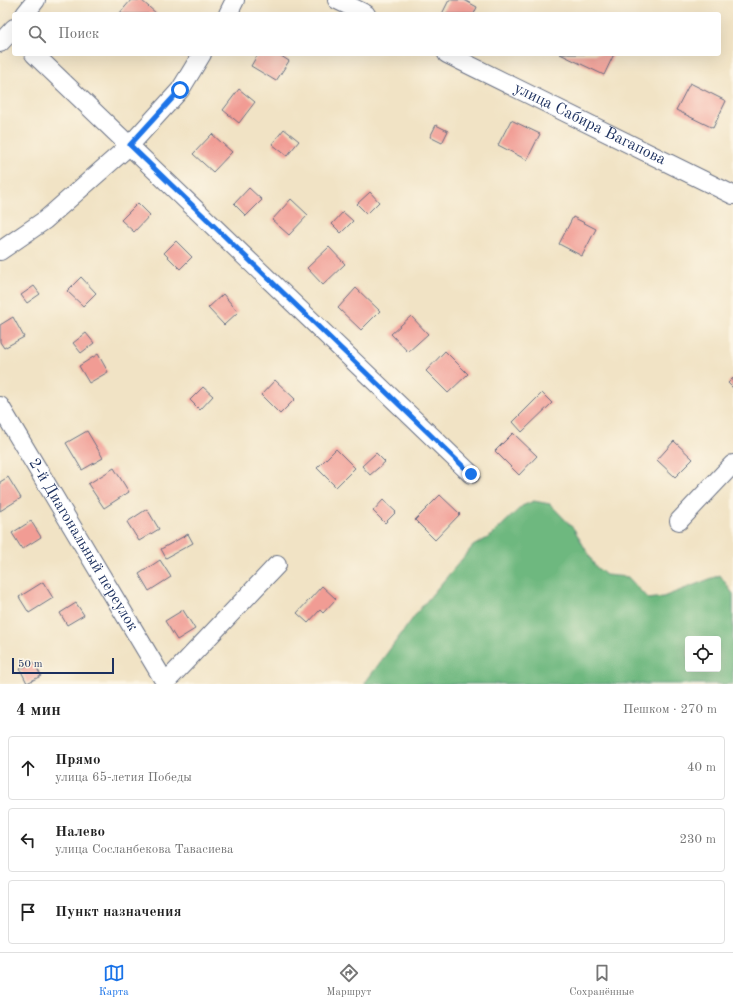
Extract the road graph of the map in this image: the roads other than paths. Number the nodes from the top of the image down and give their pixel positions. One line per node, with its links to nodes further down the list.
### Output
1 (36, 0): 4 (street)
2 (236, 0): 5 (street)
3 (338, 0): 6 (street)
4 (27, 12)
5 (229, 12)
6 (362, 12)
7 (36, 56): 10 (street)
8 (201, 56): 10 (street)
9 (451, 56): 11 (street, улица Сабира Вагапова)
10 (130, 145): 12 (street); 15 (street)
11 (733, 195)
12 (0, 251)
13 (0, 406): 18 (street, 2-й Диагональный переулок)
14 (733, 464): 16 (street)
15 (471, 474)
16 (680, 521)
17 (277, 564): 18 (street)
18 (166, 683)

